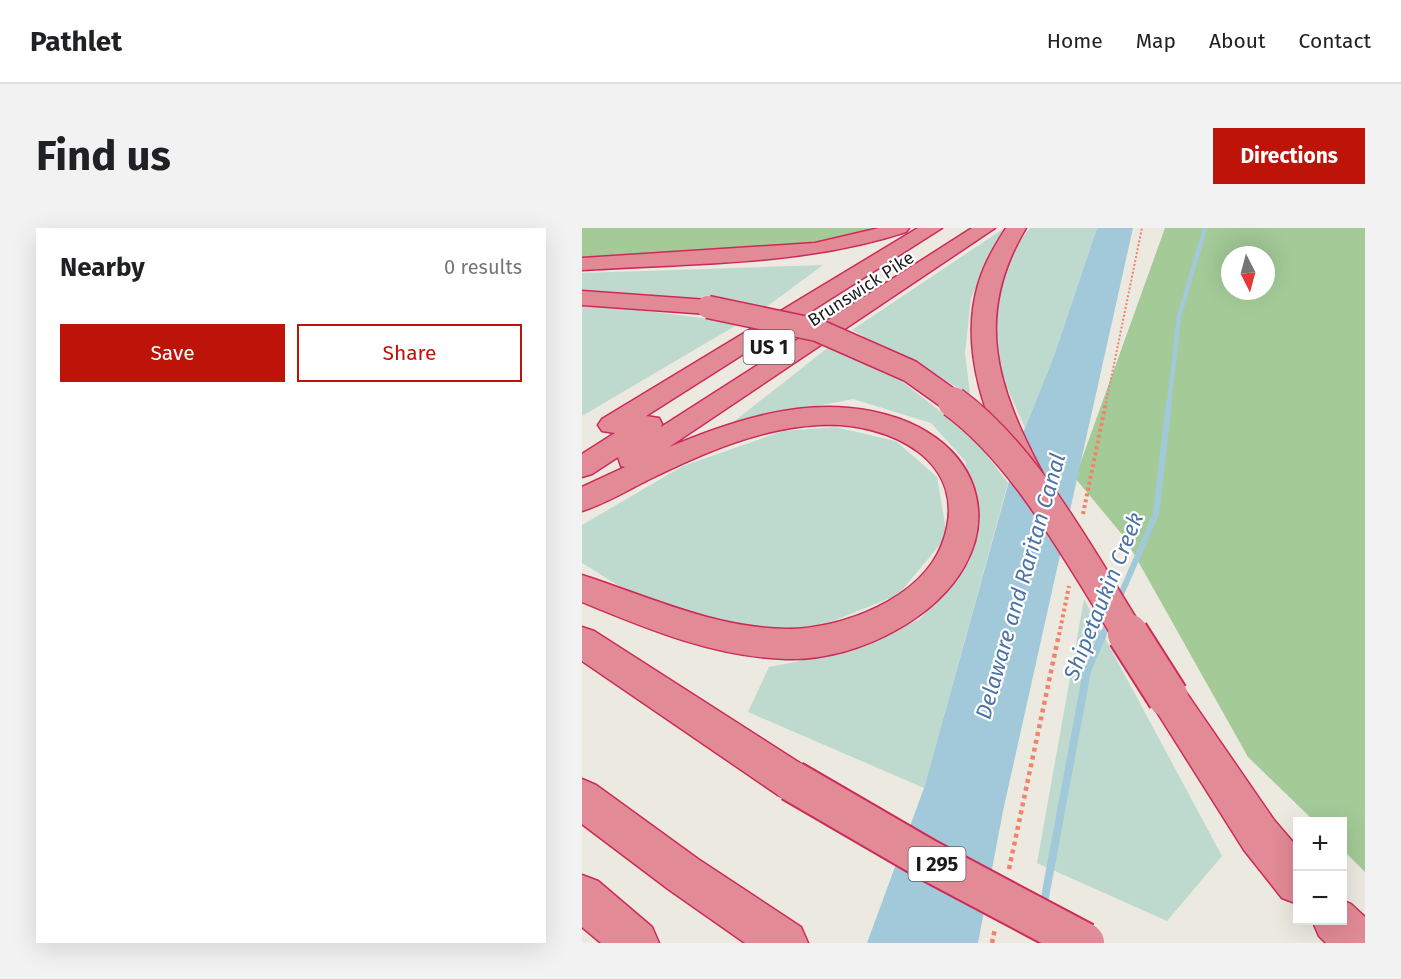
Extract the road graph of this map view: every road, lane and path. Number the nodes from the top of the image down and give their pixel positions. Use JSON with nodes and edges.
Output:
{"nodes":[{"id":1,"x":899,"y":228,"type":"edge"},
{"id":2,"x":932,"y":228,"type":"edge"},
{"id":3,"x":957,"y":228,"type":"edge"},
{"id":4,"x":985,"y":228,"type":"edge"},
{"id":5,"x":1016,"y":228,"type":"edge"},
{"id":6,"x":582,"y":264,"type":"edge"},
{"id":7,"x":582,"y":298,"type":"edge"},
{"id":8,"x":582,"y":444,"type":"edge"},
{"id":9,"x":582,"y":467,"type":"edge"},
{"id":10,"x":582,"y":491,"type":"edge"},
{"id":11,"x":1039,"y":492,"type":"junction"},
{"id":12,"x":582,"y":500,"type":"edge"},
{"id":13,"x":582,"y":588,"type":"edge"},
{"id":14,"x":582,"y":642,"type":"edge"},
{"id":15,"x":582,"y":799,"type":"edge"},
{"id":16,"x":1293,"y":876,"type":"edge"},
{"id":17,"x":582,"y":897,"type":"edge"},
{"id":18,"x":1339,"y":925,"type":"edge"},
{"id":19,"x":636,"y":943,"type":"edge"},
{"id":20,"x":785,"y":943,"type":"edge"},
{"id":21,"x":1084,"y":943,"type":"edge"},
{"id":22,"x":1358,"y":943,"type":"edge"}],
"edges":[{"from":1,"to":6,"type":"highway"},
{"from":2,"to":8,"type":"highway","name":"Brunswick Pike","number":"US 1"},
{"from":3,"to":9,"type":"highway","name":"Brunswick Pike","number":"US 1"},
{"from":4,"to":10,"type":"highway"},
{"from":5,"to":11,"type":"highway","bridge":true},
{"from":7,"to":11,"type":"highway","bridge":true},
{"from":11,"to":16,"type":"highway","bridge":true},
{"from":12,"to":13,"type":"highway"},
{"from":14,"to":21,"type":"highway","number":"I 295","bridge":true},
{"from":15,"to":20,"type":"highway"},
{"from":17,"to":19,"type":"highway"},
{"from":18,"to":22,"type":"highway"}]}
